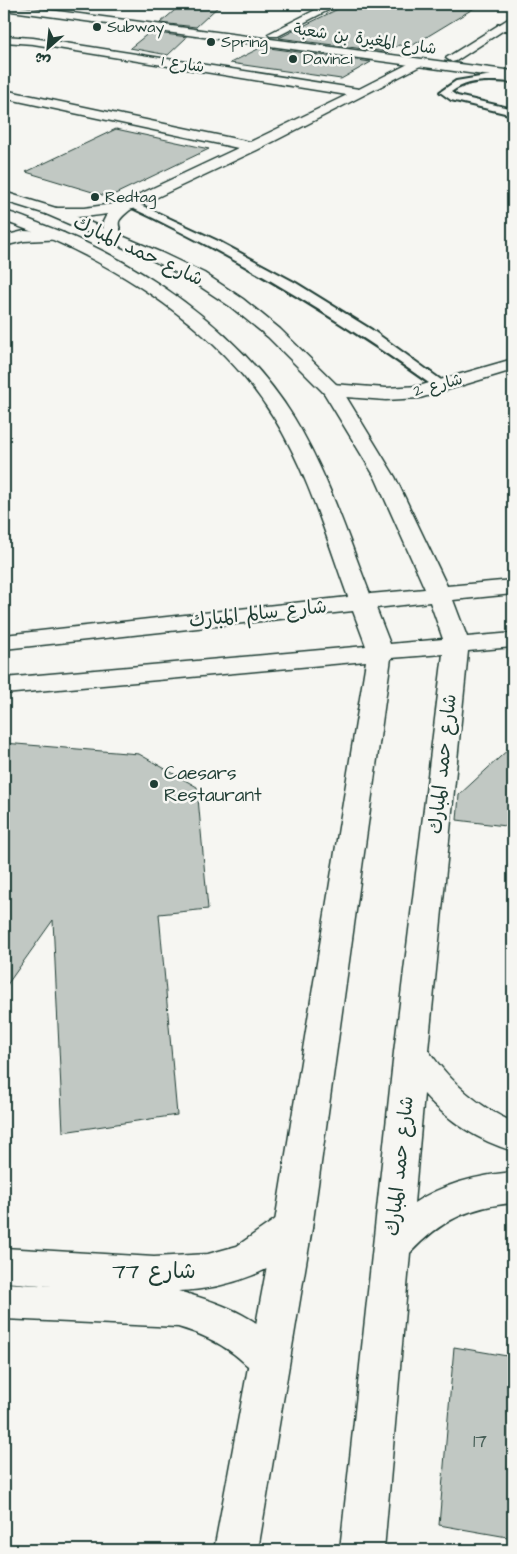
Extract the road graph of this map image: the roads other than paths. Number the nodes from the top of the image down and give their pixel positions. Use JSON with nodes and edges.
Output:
{"nodes":[{"id":1,"x":46,"y":4,"type":"edge"},
{"id":2,"x":335,"y":4,"type":"edge"},
{"id":3,"x":4,"y":7,"type":"edge"},
{"id":4,"x":513,"y":19,"type":"edge"},
{"id":5,"x":501,"y":27,"type":"junction"},
{"id":6,"x":513,"y":28,"type":"edge"},
{"id":7,"x":274,"y":34,"type":"junction"},
{"id":8,"x":4,"y":39,"type":"edge"},
{"id":9,"x":452,"y":58,"type":"junction"},
{"id":10,"x":420,"y":63,"type":"junction"},
{"id":11,"x":513,"y":66,"type":"edge"},
{"id":12,"x":513,"y":77,"type":"edge"},
{"id":13,"x":361,"y":93,"type":"junction"},
{"id":14,"x":4,"y":94,"type":"edge"},
{"id":15,"x":513,"y":112,"type":"edge"},
{"id":16,"x":252,"y":147,"type":"junction"},
{"id":17,"x":4,"y":196,"type":"edge"},
{"id":18,"x":129,"y":205,"type":"junction"},
{"id":19,"x":51,"y":211,"type":"junction"},
{"id":20,"x":4,"y":216,"type":"edge"},
{"id":21,"x":58,"y":236,"type":"junction"},
{"id":22,"x":115,"y":237,"type":"junction"},
{"id":23,"x":4,"y":241,"type":"edge"},
{"id":24,"x":513,"y":364,"type":"edge"},
{"id":25,"x":441,"y":385,"type":"junction"},
{"id":26,"x":332,"y":390,"type":"junction"},
{"id":27,"x":513,"y":587,"type":"edge"},
{"id":28,"x":438,"y":594,"type":"junction"},
{"id":29,"x":363,"y":603,"type":"junction"},
{"id":30,"x":62,"y":636,"type":"junction"},
{"id":31,"x":513,"y":640,"type":"edge"},
{"id":32,"x":4,"y":642,"type":"edge"},
{"id":33,"x":457,"y":643,"type":"junction"},
{"id":34,"x":380,"y":651,"type":"junction"},
{"id":35,"x":51,"y":681,"type":"junction"},
{"id":36,"x":4,"y":686,"type":"edge"},
{"id":37,"x":411,"y":1052,"type":"junction"},
{"id":38,"x":513,"y":1137,"type":"edge"},
{"id":39,"x":513,"y":1188,"type":"edge"},
{"id":40,"x":293,"y":1228,"type":"junction"},
{"id":41,"x":392,"y":1246,"type":"junction"},
{"id":42,"x":4,"y":1266,"type":"edge"},
{"id":43,"x":4,"y":1301,"type":"edge"},
{"id":44,"x":269,"y":1360,"type":"junction"},
{"id":45,"x":236,"y":1550,"type":"edge"},
{"id":46,"x":362,"y":1550,"type":"edge"}],
"edges":[{"from":1,"to":7,"type":"main road","name":"شارع المغيرة بن شعبة"},
{"from":2,"to":7,"type":"main road"},
{"from":3,"to":10,"type":"main road","name":"شارع المغيرة بن شعبة"},
{"from":4,"to":5,"type":"main road"},
{"from":5,"to":6,"type":"lane"},
{"from":5,"to":9,"type":"main road"},
{"from":7,"to":9,"type":"main road","name":"شارع المغيرة بن شعبة"},
{"from":8,"to":13,"type":"main road","name":"شارع 1"},
{"from":9,"to":11,"type":"main road","name":"شارع المغيرة بن شعبة"},
{"from":10,"to":12,"type":"main road","name":"شارع المغيرة بن شعبة"},
{"from":10,"to":13,"type":"main road"},
{"from":12,"to":15,"type":"lane"},
{"from":13,"to":16,"type":"main road"},
{"from":14,"to":16,"type":"main road"},
{"from":16,"to":18,"type":"main road"},
{"from":17,"to":19,"type":"main road","name":"شارع حمد المبارك"},
{"from":18,"to":19,"type":"main road"},
{"from":18,"to":22,"type":"main road"},
{"from":18,"to":25,"type":"lane"},
{"from":19,"to":22,"type":"main road","name":"شارع حمد المبارك"},
{"from":20,"to":21,"type":"main road","name":"شارع حمد المبارك"},
{"from":21,"to":23,"type":"main road"},
{"from":21,"to":29,"type":"main road","name":"شارع حمد المبارك"},
{"from":22,"to":26,"type":"main road","name":"شارع حمد المبارك"},
{"from":24,"to":25,"type":"main road","name":"شارع 2"},
{"from":25,"to":26,"type":"main road","name":"شارع 2"},
{"from":26,"to":28,"type":"main road","name":"شارع حمد المبارك"},
{"from":27,"to":28,"type":"main road","name":"شارع سالم المبارك"},
{"from":28,"to":29,"type":"main road","name":"شارع سالم المبارك"},
{"from":28,"to":33,"type":"main road","name":"شارع حمد المبارك"},
{"from":29,"to":30,"type":"main road","name":"شارع سالم المبارك"},
{"from":29,"to":34,"type":"main road","name":"شارع حمد المبارك"},
{"from":30,"to":32,"type":"main road","name":"شارع سالم المبارك"},
{"from":30,"to":35,"type":"main road"},
{"from":31,"to":33,"type":"main road"},
{"from":33,"to":34,"type":"main road"},
{"from":33,"to":37,"type":"main road","name":"شارع حمد المبارك"},
{"from":34,"to":35,"type":"main road"},
{"from":34,"to":40,"type":"main road","name":"شارع حمد المبارك"},
{"from":35,"to":36,"type":"main road"},
{"from":37,"to":38,"type":"main road"},
{"from":37,"to":41,"type":"main road","name":"شارع حمد المبارك"},
{"from":39,"to":41,"type":"main road"},
{"from":40,"to":42,"type":"main road","name":"شارع 77"},
{"from":40,"to":44,"type":"main road","name":"شارع حمد المبارك"},
{"from":41,"to":46,"type":"main road","name":"شارع حمد المبارك"},
{"from":43,"to":44,"type":"main road","name":"شارع 77"},
{"from":44,"to":45,"type":"main road","name":"شارع حمد المبارك"}]}
